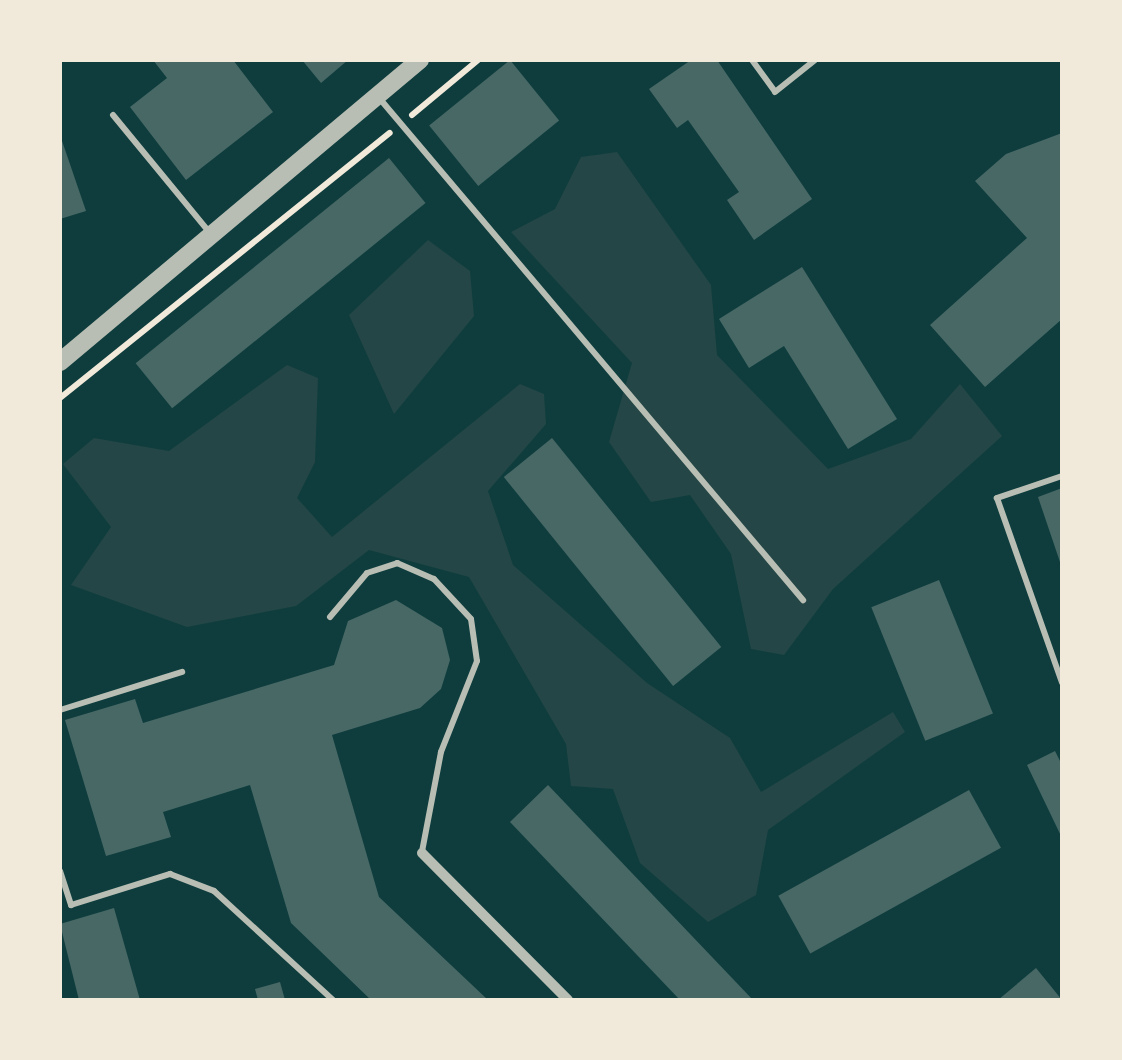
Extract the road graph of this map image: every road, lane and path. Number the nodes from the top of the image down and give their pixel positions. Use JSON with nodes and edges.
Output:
{"nodes":[{"id":1,"x":420,"y":60,"type":"edge"},
{"id":2,"x":478,"y":60,"type":"edge"},
{"id":3,"x":752,"y":60,"type":"edge"},
{"id":4,"x":814,"y":60,"type":"edge"},
{"id":5,"x":376,"y":94,"type":"junction"},
{"id":6,"x":113,"y":115,"type":"dead end"},
{"id":7,"x":402,"y":124,"type":"junction"},
{"id":8,"x":210,"y":233,"type":"junction"},
{"id":9,"x":60,"y":362,"type":"edge"},
{"id":10,"x":60,"y":398,"type":"edge"},
{"id":11,"x":1062,"y":476,"type":"edge"},
{"id":12,"x":803,"y":600,"type":"dead end"},
{"id":13,"x":330,"y":618,"type":"dead end"},
{"id":14,"x":182,"y":672,"type":"dead end"},
{"id":15,"x":1062,"y":683,"type":"edge"},
{"id":16,"x":60,"y":710,"type":"edge"},
{"id":17,"x":422,"y":853,"type":"joint"},
{"id":18,"x":60,"y":872,"type":"edge"},
{"id":19,"x":333,"y":1000,"type":"edge"},
{"id":20,"x":568,"y":1000,"type":"edge"}],
"edges":[{"from":1,"to":5,"type":"street"},
{"from":2,"to":7,"type":"path"},
{"from":3,"to":4,"type":"lane"},
{"from":5,"to":7,"type":"lane"},
{"from":5,"to":8,"type":"street"},
{"from":6,"to":8,"type":"lane"},
{"from":7,"to":10,"type":"path"},
{"from":7,"to":12,"type":"lane"},
{"from":8,"to":9,"type":"street"},
{"from":11,"to":15,"type":"lane"},
{"from":13,"to":17,"type":"lane"},
{"from":14,"to":16,"type":"lane"},
{"from":17,"to":20,"type":"street"},
{"from":18,"to":19,"type":"lane"}]}
